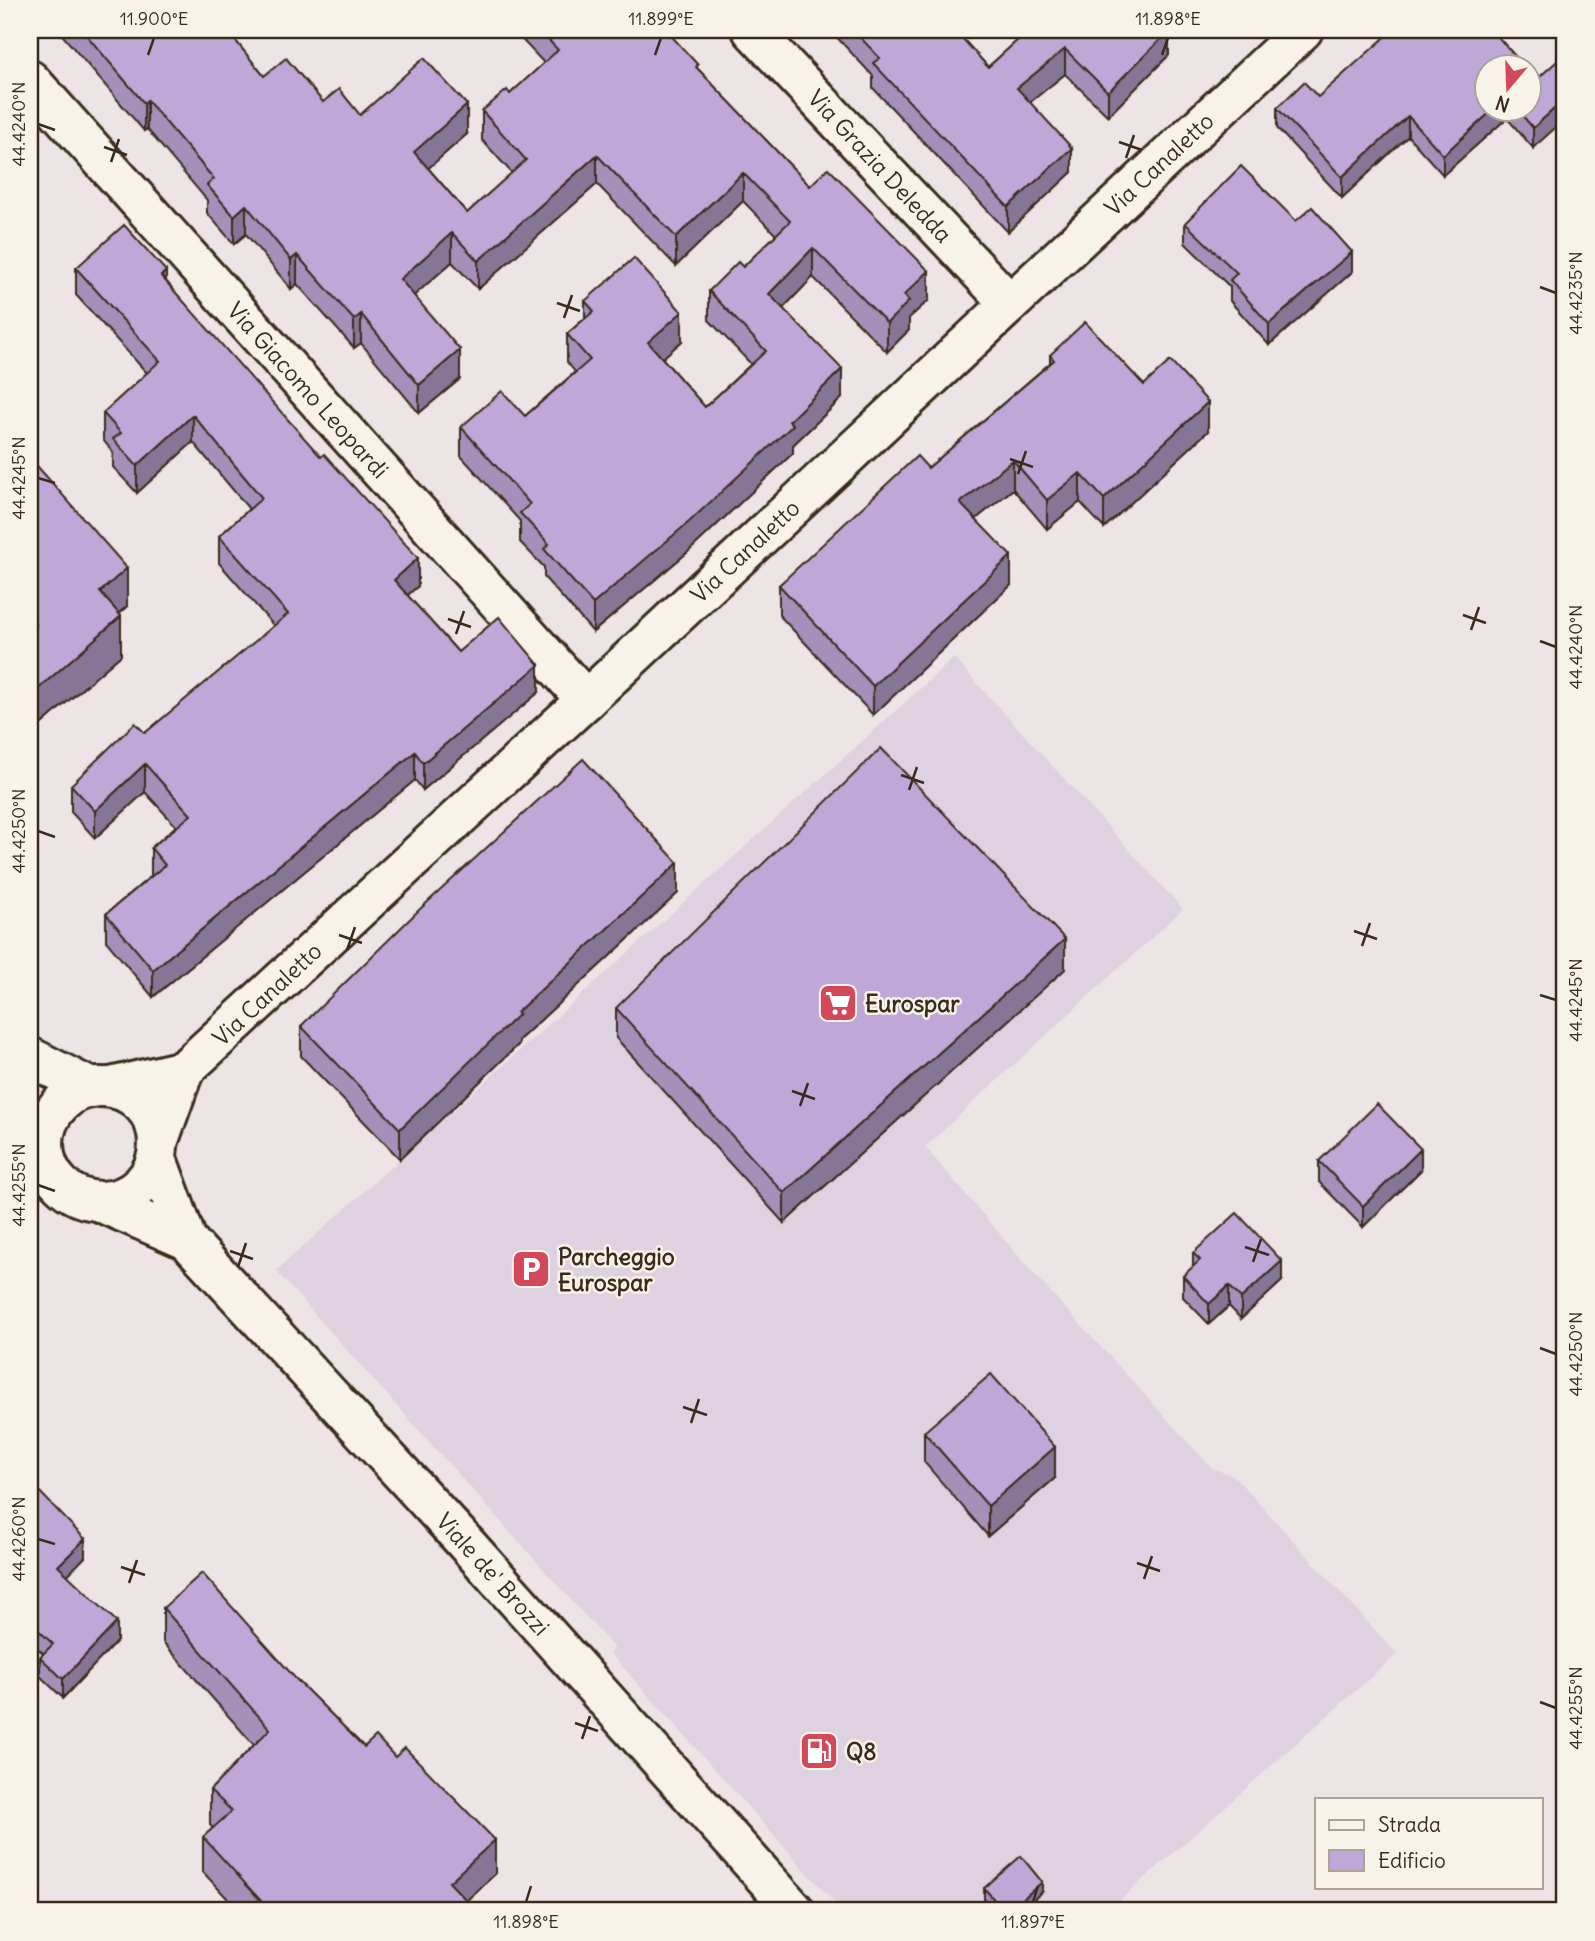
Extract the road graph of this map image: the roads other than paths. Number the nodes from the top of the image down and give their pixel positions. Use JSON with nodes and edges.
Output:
{"nodes":[{"id":1,"x":752,"y":30,"type":"edge"},
{"id":2,"x":1303,"y":30,"type":"edge"},
{"id":3,"x":30,"y":80,"type":"edge"},
{"id":4,"x":1009,"y":303,"type":"junction"},
{"id":5,"x":586,"y":700,"type":"junction"},
{"id":6,"x":30,"y":1057,"type":"edge"},
{"id":7,"x":184,"y":1070,"type":"junction"},
{"id":8,"x":101,"y":1088,"type":"junction"},
{"id":9,"x":30,"y":1098,"type":"edge"},
{"id":10,"x":44,"y":1140,"type":"junction"},
{"id":11,"x":158,"y":1150,"type":"junction"},
{"id":12,"x":100,"y":1202,"type":"junction"},
{"id":13,"x":187,"y":1240,"type":"junction"},
{"id":14,"x":795,"y":1911,"type":"edge"}],
"edges":[{"from":1,"to":4,"type":"street","name":"Via Grazia Deledda"},
{"from":2,"to":4,"type":"street","name":"Via Canaletto"},
{"from":3,"to":5,"type":"street","name":"Via Giacomo Leopardi"},
{"from":4,"to":5,"type":"street","name":"Via Canaletto"},
{"from":5,"to":7,"type":"street","name":"Via Canaletto"},
{"from":6,"to":8,"type":"street","name":"Viale de' Brozzi"},
{"from":7,"to":8,"type":"street","name":"Via Canaletto"},
{"from":7,"to":11,"type":"street","name":"Via Canaletto"},
{"from":8,"to":10,"type":"street"},
{"from":8,"to":11,"type":"street","name":"Viale de' Brozzi"},
{"from":9,"to":10,"type":"street","name":"Viale de' Brozzi"},
{"from":10,"to":12,"type":"street","name":"Viale de' Brozzi"},
{"from":11,"to":12,"type":"street"},
{"from":11,"to":13,"type":"street","name":"Viale de' Brozzi"},
{"from":12,"to":13,"type":"street","name":"Viale de' Brozzi"},
{"from":13,"to":14,"type":"street","name":"Viale de' Brozzi"}]}
